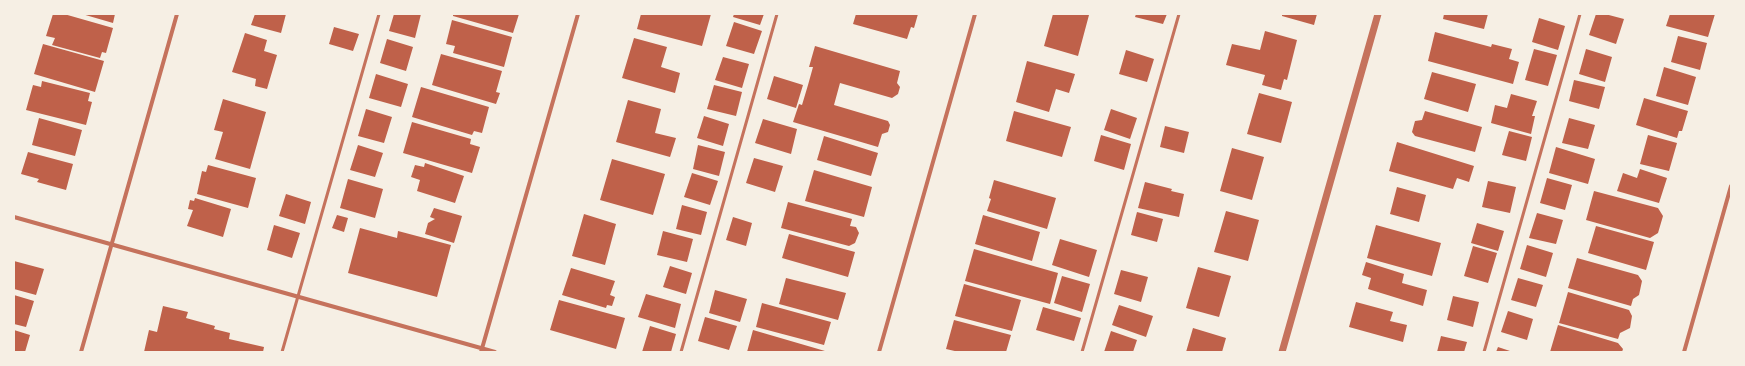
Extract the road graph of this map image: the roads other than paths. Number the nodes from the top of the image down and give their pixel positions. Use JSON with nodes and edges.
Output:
{"nodes":[{"id":1,"x":177,"y":14,"type":"edge"},
{"id":2,"x":379,"y":14,"type":"edge"},
{"id":3,"x":578,"y":14,"type":"edge"},
{"id":4,"x":777,"y":14,"type":"edge"},
{"id":5,"x":975,"y":14,"type":"edge"},
{"id":6,"x":1179,"y":14,"type":"edge"},
{"id":7,"x":1378,"y":14,"type":"edge"},
{"id":8,"x":1580,"y":14,"type":"edge"},
{"id":9,"x":1731,"y":186,"type":"edge"},
{"id":10,"x":14,"y":217,"type":"edge"},
{"id":11,"x":112,"y":244,"type":"junction"},
{"id":12,"x":298,"y":297,"type":"junction"},
{"id":13,"x":482,"y":350,"type":"edge"},
{"id":14,"x":81,"y":352,"type":"edge"},
{"id":15,"x":282,"y":352,"type":"edge"},
{"id":16,"x":495,"y":352,"type":"edge"},
{"id":17,"x":681,"y":352,"type":"edge"},
{"id":18,"x":879,"y":352,"type":"edge"},
{"id":19,"x":1082,"y":352,"type":"edge"},
{"id":20,"x":1282,"y":352,"type":"edge"},
{"id":21,"x":1484,"y":352,"type":"edge"},
{"id":22,"x":1684,"y":352,"type":"edge"}],
"edges":[{"from":1,"to":11,"type":"street"},
{"from":2,"to":12,"type":"lane"},
{"from":3,"to":13,"type":"street"},
{"from":4,"to":17,"type":"lane"},
{"from":5,"to":18,"type":"street"},
{"from":6,"to":19,"type":"lane"},
{"from":7,"to":20,"type":"street"},
{"from":8,"to":21,"type":"lane"},
{"from":9,"to":22,"type":"street"},
{"from":10,"to":11,"type":"street"},
{"from":11,"to":12,"type":"street"},
{"from":11,"to":14,"type":"street"},
{"from":12,"to":13,"type":"street"},
{"from":12,"to":15,"type":"lane"},
{"from":13,"to":16,"type":"street"}]}
